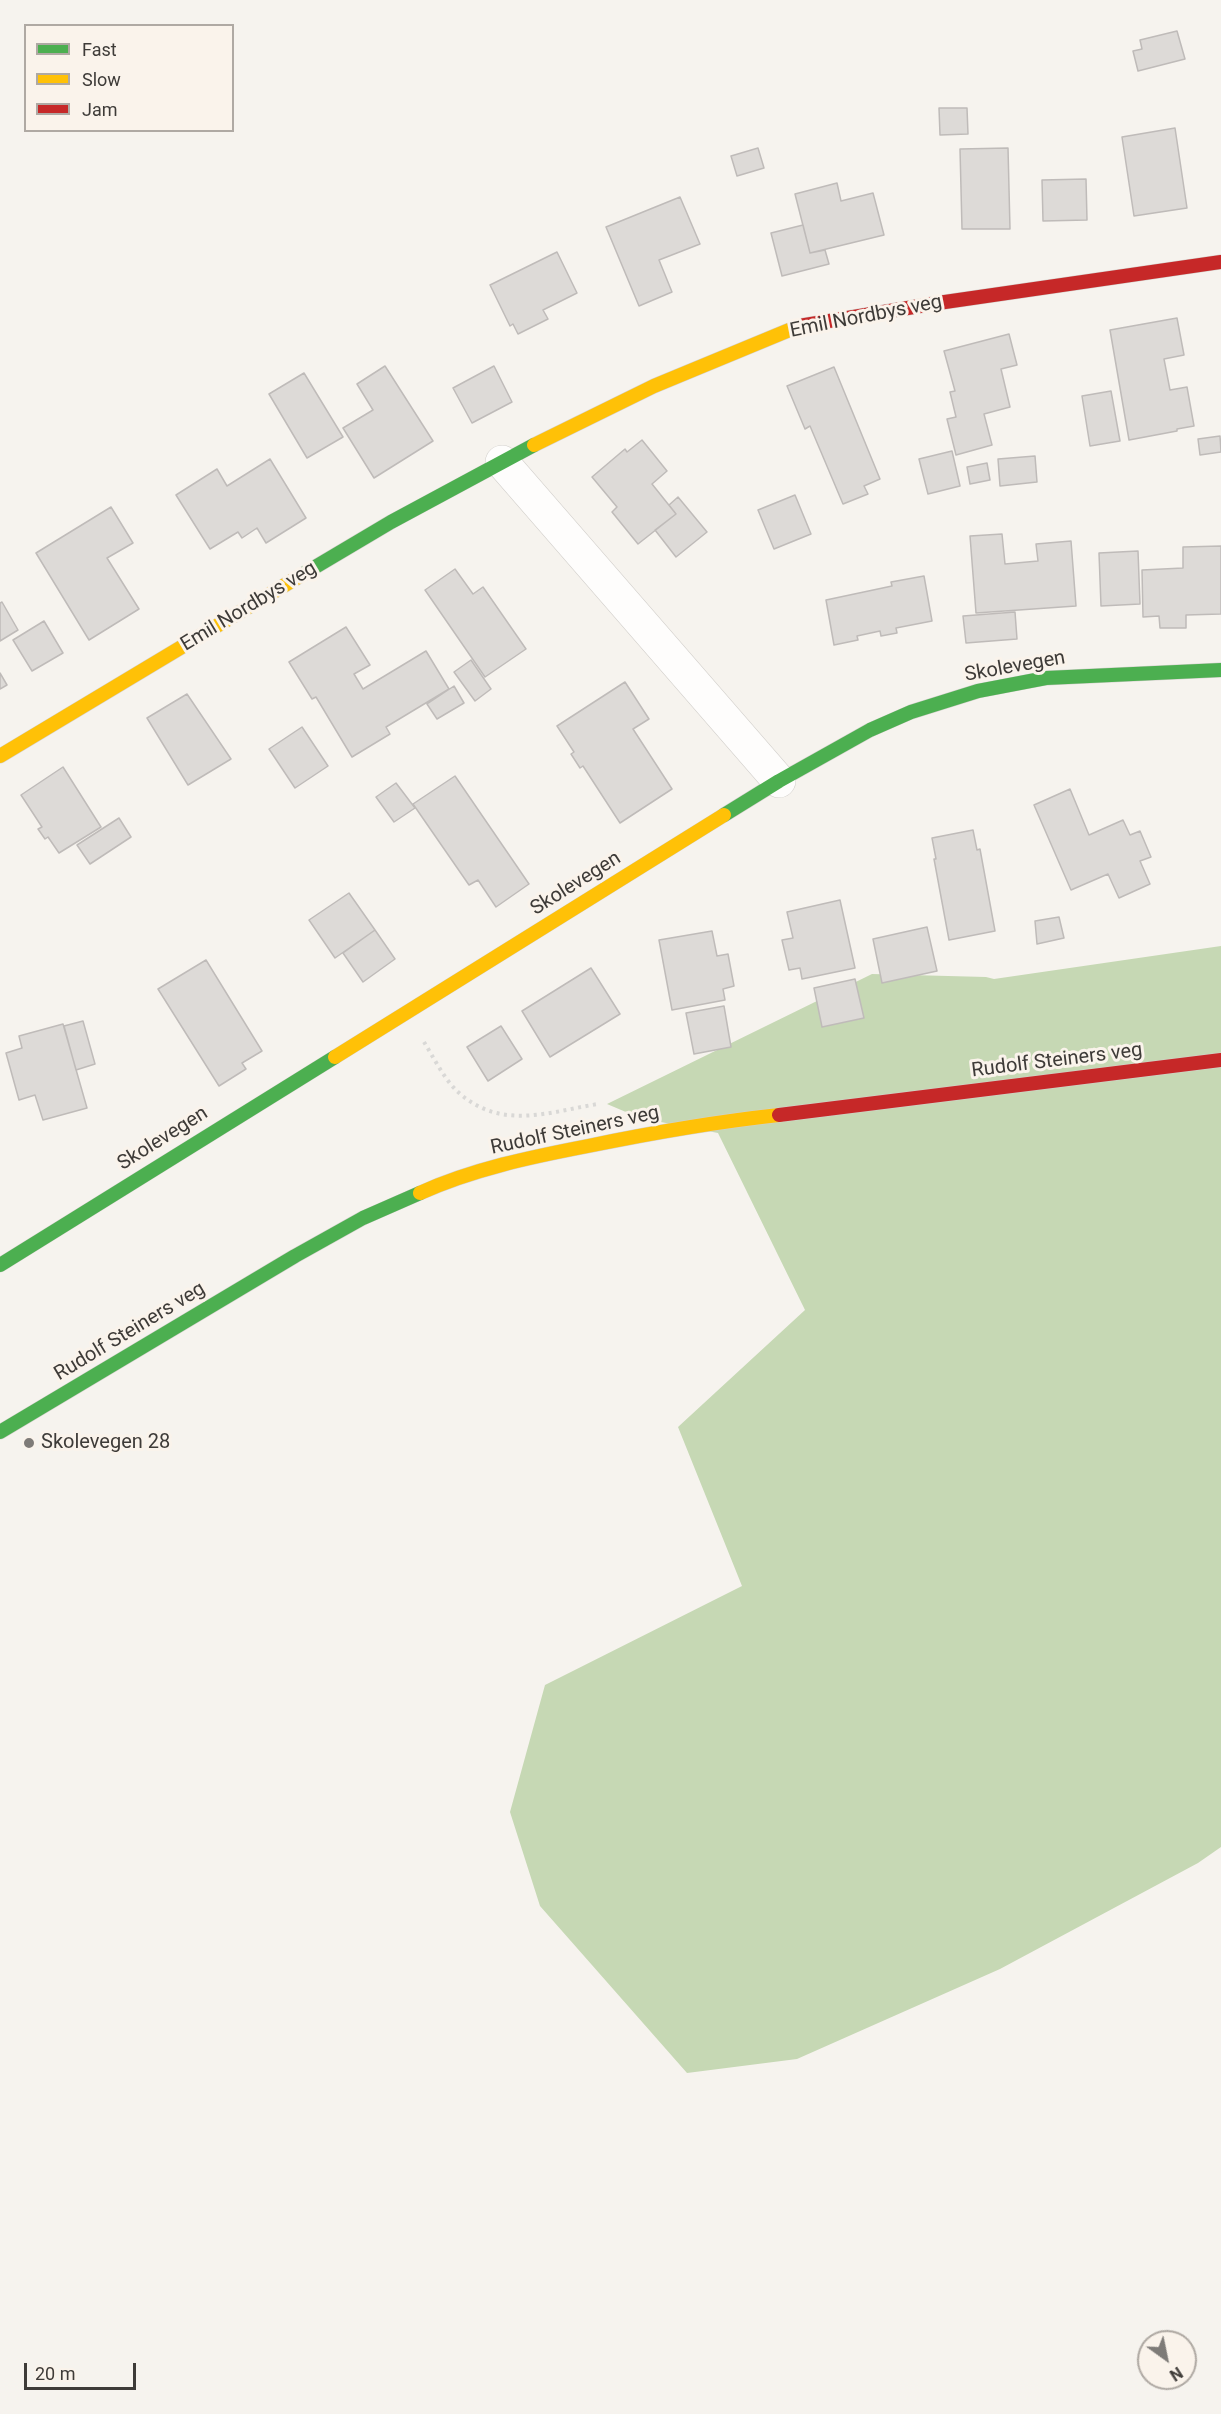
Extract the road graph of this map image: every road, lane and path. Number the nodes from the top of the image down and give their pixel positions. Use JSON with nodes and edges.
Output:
{"nodes":[{"id":1,"x":1221,"y":262,"type":"edge"},
{"id":2,"x":502,"y":462,"type":"junction"},
{"id":3,"x":1221,"y":670,"type":"edge"},
{"id":4,"x":0,"y":756,"type":"edge"},
{"id":5,"x":779,"y":781,"type":"junction"},
{"id":6,"x":406,"y":1012,"type":"junction"},
{"id":7,"x":1221,"y":1060,"type":"edge"},
{"id":8,"x":600,"y":1104,"type":"dead end"},
{"id":9,"x":0,"y":1265,"type":"edge"},
{"id":10,"x":0,"y":1432,"type":"edge"}],
"edges":[{"from":1,"to":2,"type":"street","name":"Emil Nordbys veg"},
{"from":2,"to":4,"type":"street","name":"Emil Nordbys veg"},
{"from":2,"to":5,"type":"street"},
{"from":3,"to":5,"type":"street","name":"Skolevegen"},
{"from":5,"to":6,"type":"street","name":"Skolevegen"},
{"from":6,"to":8,"type":"path"},
{"from":6,"to":9,"type":"street","name":"Skolevegen"},
{"from":7,"to":10,"type":"street","name":"Rudolf Steiners veg"}]}
